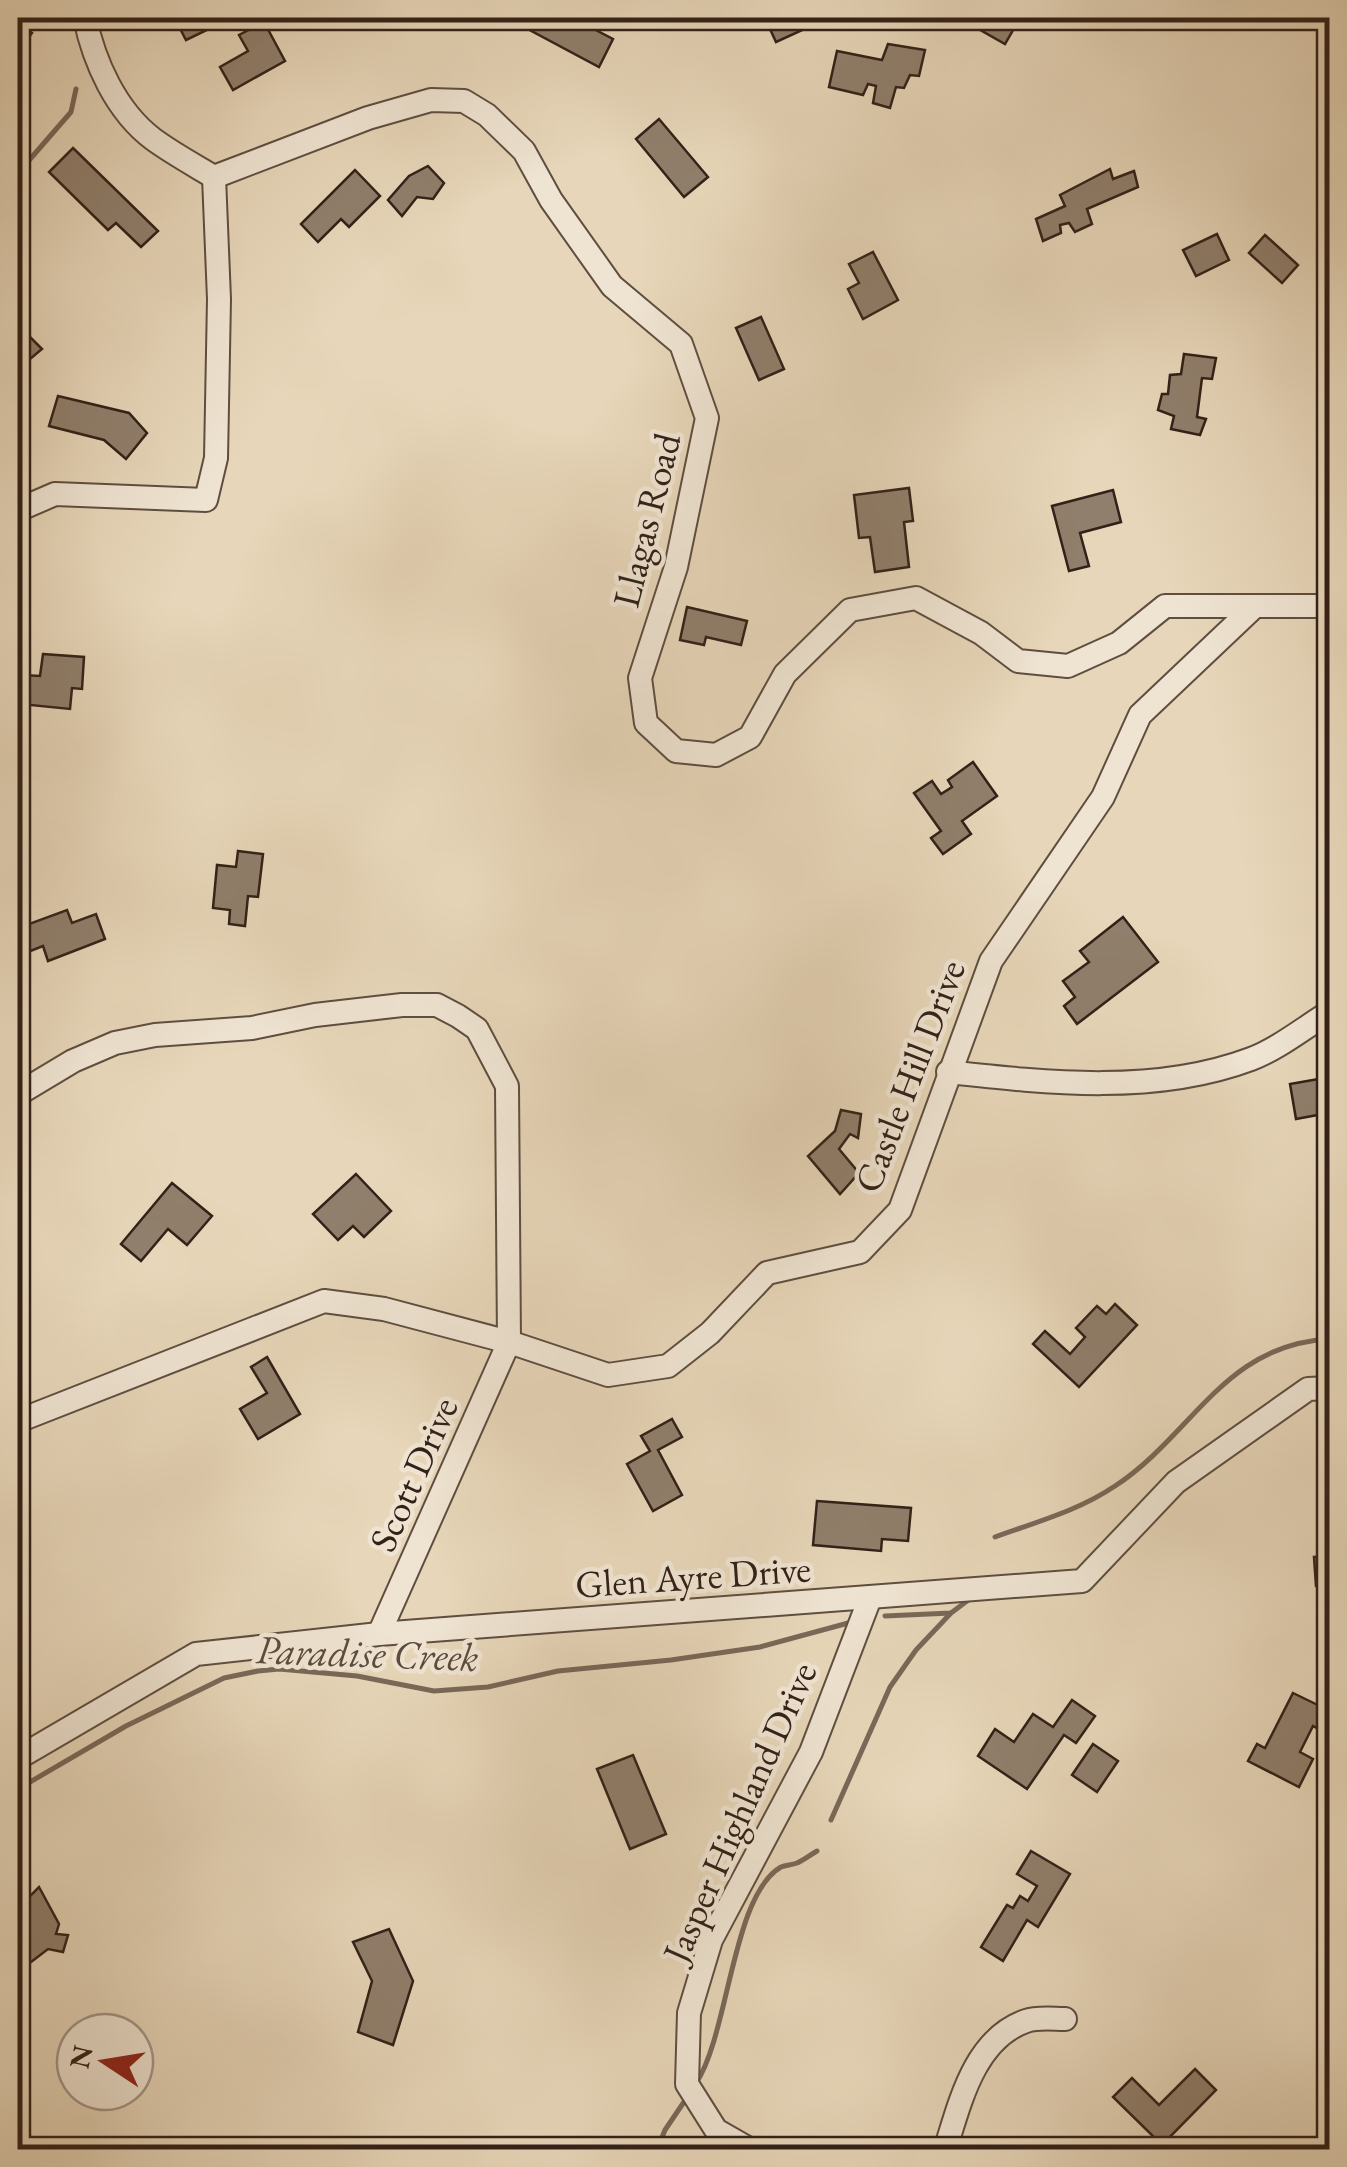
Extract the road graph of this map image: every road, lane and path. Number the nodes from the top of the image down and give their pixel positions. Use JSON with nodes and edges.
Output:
{"nodes":[{"id":1,"x":85,"y":18,"type":"edge"},
{"id":2,"x":214,"y":177,"type":"junction"},
{"id":3,"x":18,"y":510,"type":"edge"},
{"id":4,"x":1330,"y":606,"type":"edge"},
{"id":5,"x":1254,"y":607,"type":"junction"},
{"id":6,"x":1330,"y":1012,"type":"edge"},
{"id":7,"x":948,"y":1072,"type":"junction"},
{"id":8,"x":18,"y":1094,"type":"edge"},
{"id":9,"x":509,"y":1342,"type":"junction"},
{"id":10,"x":1330,"y":1388,"type":"edge"},
{"id":11,"x":18,"y":1421,"type":"edge"},
{"id":12,"x":870,"y":1598,"type":"junction"},
{"id":13,"x":379,"y":1634,"type":"junction"},
{"id":14,"x":18,"y":1758,"type":"edge"},
{"id":15,"x":1065,"y":2019,"type":"dead end"},
{"id":16,"x":751,"y":2150,"type":"edge"},
{"id":17,"x":945,"y":2150,"type":"edge"}],
"edges":[{"from":1,"to":2,"type":"street"},
{"from":2,"to":3,"type":"street"},
{"from":2,"to":5,"type":"street","name":"Llagas Road"},
{"from":4,"to":5,"type":"street","name":"Llagas Road"},
{"from":5,"to":7,"type":"street","name":"Castle Hill Drive"},
{"from":6,"to":7,"type":"street"},
{"from":7,"to":9,"type":"street","name":"Castle Hill Drive"},
{"from":8,"to":9,"type":"street"},
{"from":9,"to":11,"type":"street","name":"Castle Hill Drive"},
{"from":9,"to":13,"type":"street","name":"Scott Drive"},
{"from":10,"to":12,"type":"street","name":"Glen Ayre Drive"},
{"from":12,"to":13,"type":"street","name":"Glen Ayre Drive"},
{"from":12,"to":16,"type":"street","name":"Jasper Highland Drive"},
{"from":13,"to":14,"type":"street","name":"Glen Ayre Drive"},
{"from":15,"to":17,"type":"street"}]}
